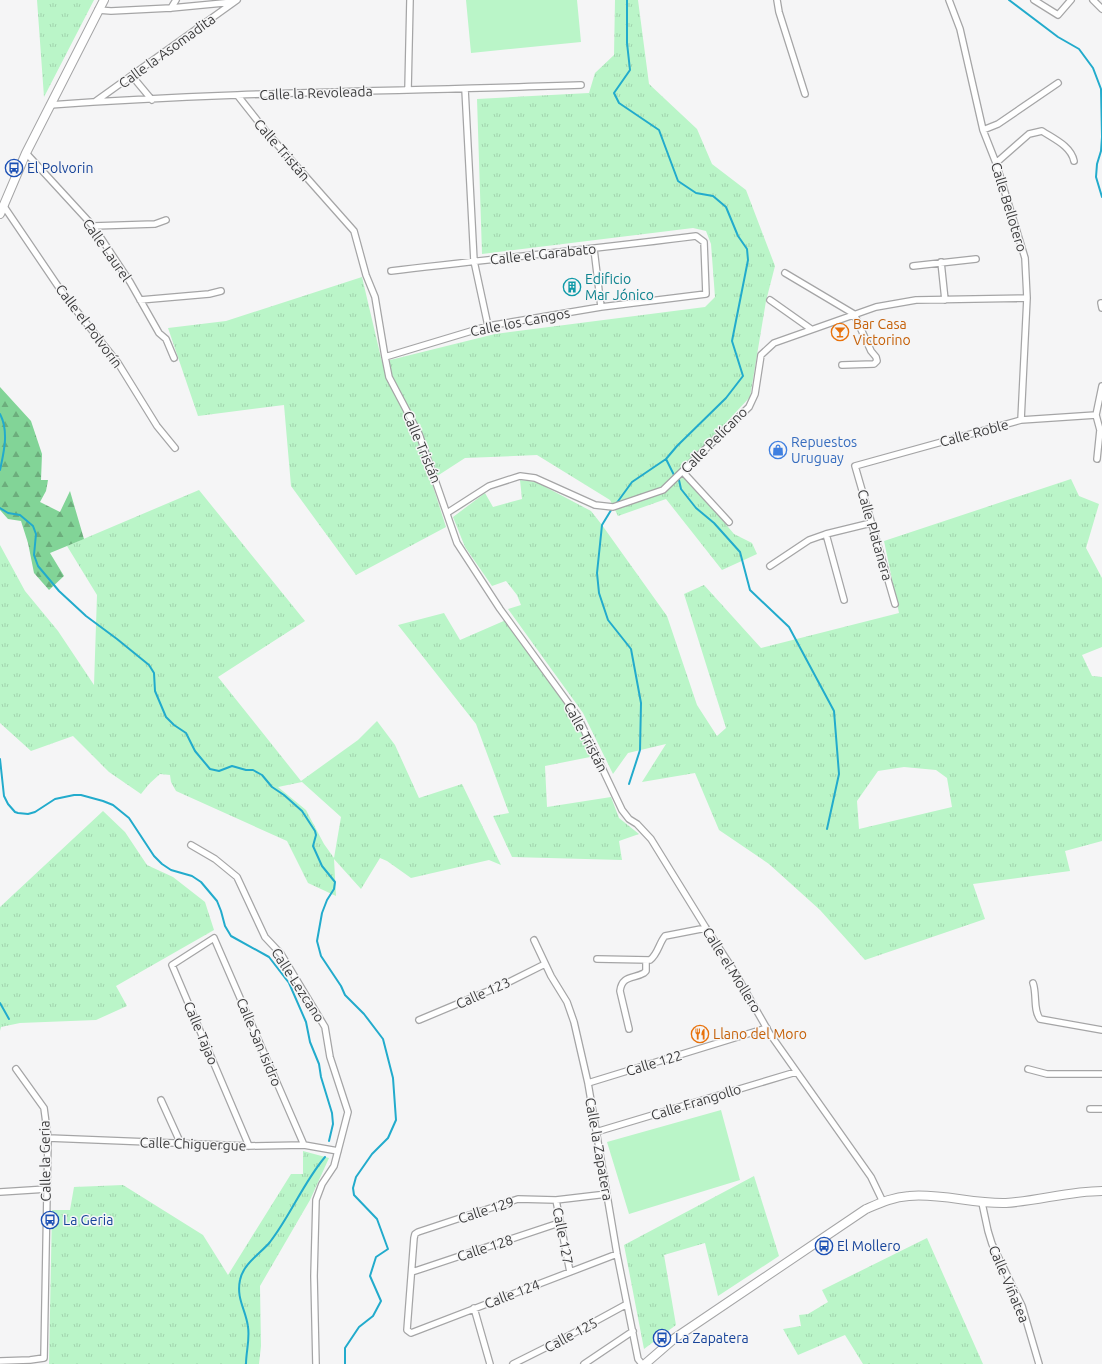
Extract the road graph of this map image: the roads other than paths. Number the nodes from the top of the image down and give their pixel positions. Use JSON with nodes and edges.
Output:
{"nodes":[{"id":1,"x":104,"y":0,"type":"edge"},
{"id":2,"x":176,"y":0,"type":"edge"},
{"id":3,"x":410,"y":0,"type":"edge"},
{"id":4,"x":777,"y":0,"type":"edge"},
{"id":5,"x":949,"y":0,"type":"edge"},
{"id":6,"x":1034,"y":0,"type":"edge"},
{"id":7,"x":1070,"y":0,"type":"edge"},
{"id":8,"x":1093,"y":0,"type":"edge"},
{"id":9,"x":236,"y":1,"type":"edge"},
{"id":10,"x":172,"y":8,"type":"junction"},
{"id":11,"x":1102,"y":9,"type":"edge"},
{"id":12,"x":98,"y":10,"type":"junction"},
{"id":13,"x":132,"y":76,"type":"junction"},
{"id":14,"x":1058,"y":83,"type":"dead end"},
{"id":15,"x":581,"y":85,"type":"dead end"},
{"id":16,"x":465,"y":89,"type":"junction"},
{"id":17,"x":408,"y":90,"type":"junction"},
{"id":18,"x":805,"y":94,"type":"dead end"},
{"id":19,"x":238,"y":96,"type":"junction"},
{"id":20,"x":152,"y":100,"type":"junction"},
{"id":21,"x":96,"y":102,"type":"junction"},
{"id":22,"x":50,"y":105,"type":"junction"},
{"id":23,"x":983,"y":130,"type":"junction"},
{"id":24,"x":26,"y":153,"type":"junction"},
{"id":25,"x":1074,"y":162,"type":"dead end"},
{"id":26,"x":996,"y":163,"type":"junction"},
{"id":27,"x":3,"y":205,"type":"junction"},
{"id":28,"x":0,"y":214,"type":"edge"},
{"id":29,"x":166,"y":220,"type":"dead end"},
{"id":30,"x":93,"y":226,"type":"junction"},
{"id":31,"x":594,"y":249,"type":"junction"},
{"id":32,"x":976,"y":259,"type":"dead end"},
{"id":33,"x":474,"y":261,"type":"junction"},
{"id":34,"x":941,"y":262,"type":"junction"},
{"id":35,"x":913,"y":266,"type":"dead end"},
{"id":36,"x":391,"y":271,"type":"dead end"},
{"id":37,"x":785,"y":273,"type":"dead end"},
{"id":38,"x":221,"y":291,"type":"dead end"},
{"id":39,"x":706,"y":294,"type":"joint"},
{"id":40,"x":1026,"y":298,"type":"junction"},
{"id":41,"x":140,"y":300,"type":"junction"},
{"id":42,"x":770,"y":300,"type":"dead end"},
{"id":43,"x":945,"y":300,"type":"junction"},
{"id":44,"x":601,"y":307,"type":"junction"},
{"id":45,"x":854,"y":314,"type":"junction"},
{"id":46,"x":488,"y":326,"type":"junction"},
{"id":47,"x":811,"y":329,"type":"junction"},
{"id":48,"x":385,"y":357,"type":"junction"},
{"id":49,"x":174,"y":358,"type":"dead end"},
{"id":50,"x":842,"y":365,"type":"dead end"},
{"id":51,"x":1102,"y":386,"type":"edge"},
{"id":52,"x":1096,"y":415,"type":"junction"},
{"id":53,"x":1021,"y":420,"type":"junction"},
{"id":54,"x":175,"y":448,"type":"dead end"},
{"id":55,"x":1097,"y":459,"type":"dead end"},
{"id":56,"x":855,"y":466,"type":"joint"},
{"id":57,"x":683,"y":472,"type":"junction"},
{"id":58,"x":447,"y":513,"type":"junction"},
{"id":59,"x":729,"y":522,"type":"dead end"},
{"id":60,"x":872,"y":523,"type":"junction"},
{"id":61,"x":826,"y":534,"type":"junction"},
{"id":62,"x":770,"y":566,"type":"dead end"},
{"id":63,"x":844,"y":600,"type":"dead end"},
{"id":64,"x":895,"y":604,"type":"dead end"},
{"id":65,"x":617,"y":800,"type":"joint"},
{"id":66,"x":191,"y":845,"type":"dead end"},
{"id":67,"x":706,"y":928,"type":"junction"},
{"id":68,"x":214,"y":938,"type":"joint"},
{"id":69,"x":534,"y":940,"type":"dead end"},
{"id":70,"x":597,"y":959,"type":"dead end"},
{"id":71,"x":646,"y":960,"type":"junction"},
{"id":72,"x":545,"y":964,"type":"junction"},
{"id":73,"x":1033,"y":983,"type":"dead end"},
{"id":74,"x":419,"y":1020,"type":"dead end"},
{"id":75,"x":629,"y":1028,"type":"dead end"},
{"id":76,"x":767,"y":1028,"type":"junction"},
{"id":77,"x":1102,"y":1030,"type":"edge"},
{"id":78,"x":16,"y":1069,"type":"dead end"},
{"id":79,"x":1028,"y":1069,"type":"dead end"},
{"id":80,"x":796,"y":1072,"type":"junction"},
{"id":81,"x":1102,"y":1074,"type":"edge"},
{"id":82,"x":588,"y":1083,"type":"junction"},
{"id":83,"x":161,"y":1100,"type":"dead end"},
{"id":84,"x":1090,"y":1109,"type":"dead end"},
{"id":85,"x":1102,"y":1109,"type":"edge"},
{"id":86,"x":596,"y":1132,"type":"junction"},
{"id":87,"x":48,"y":1138,"type":"junction"},
{"id":88,"x":181,"y":1144,"type":"junction"},
{"id":89,"x":249,"y":1146,"type":"junction"},
{"id":90,"x":304,"y":1146,"type":"junction"},
{"id":91,"x":338,"y":1151,"type":"junction"},
{"id":92,"x":47,"y":1189,"type":"junction"},
{"id":93,"x":1102,"y":1191,"type":"edge"},
{"id":94,"x":0,"y":1192,"type":"edge"},
{"id":95,"x":607,"y":1194,"type":"junction"},
{"id":96,"x":556,"y":1200,"type":"junction"},
{"id":97,"x":883,"y":1202,"type":"junction"},
{"id":98,"x":982,"y":1202,"type":"junction"},
{"id":99,"x":559,"y":1223,"type":"junction"},
{"id":100,"x":617,"y":1254,"type":"junction"},
{"id":101,"x":412,"y":1272,"type":"junction"},
{"id":102,"x":570,"y":1272,"type":"junction"},
{"id":103,"x":627,"y":1304,"type":"junction"},
{"id":104,"x":474,"y":1308,"type":"junction"},
{"id":105,"x":633,"y":1331,"type":"junction"},
{"id":106,"x":0,"y":1361,"type":"edge"},
{"id":107,"x":316,"y":1364,"type":"edge"},
{"id":108,"x":490,"y":1364,"type":"edge"},
{"id":109,"x":513,"y":1364,"type":"edge"},
{"id":110,"x":584,"y":1364,"type":"edge"},
{"id":111,"x":642,"y":1364,"type":"edge"},
{"id":112,"x":645,"y":1364,"type":"edge"},
{"id":113,"x":1039,"y":1364,"type":"edge"}],
"edges":[{"from":1,"to":12,"type":"main road"},
{"from":2,"to":10,"type":"street"},
{"from":3,"to":17,"type":"street"},
{"from":4,"to":18,"type":"street"},
{"from":5,"to":23,"type":"street","name":"Calle Bellotero"},
{"from":6,"to":7,"type":"street"},
{"from":8,"to":11,"type":"street"},
{"from":9,"to":10,"type":"street"},
{"from":9,"to":13,"type":"street","name":"Calle la Asomadita"},
{"from":10,"to":12,"type":"street"},
{"from":12,"to":22,"type":"main road"},
{"from":13,"to":20,"type":"street"},
{"from":13,"to":21,"type":"street","name":"Calle la Asomadita"},
{"from":14,"to":23,"type":"street"},
{"from":15,"to":16,"type":"street","name":"Calle la Revoleada"},
{"from":16,"to":17,"type":"street","name":"Calle la Revoleada"},
{"from":16,"to":33,"type":"street"},
{"from":17,"to":19,"type":"street","name":"Calle la Revoleada"},
{"from":19,"to":20,"type":"street","name":"Calle la Revoleada"},
{"from":19,"to":48,"type":"street","name":"Calle Tristán"},
{"from":20,"to":21,"type":"street","name":"Calle la Revoleada"},
{"from":21,"to":22,"type":"street","name":"Calle la Revoleada"},
{"from":22,"to":24,"type":"main road"},
{"from":23,"to":26,"type":"street","name":"Calle Bellotero"},
{"from":24,"to":27,"type":"main road"},
{"from":24,"to":30,"type":"street","name":"Calle Laurel"},
{"from":25,"to":26,"type":"street"},
{"from":26,"to":40,"type":"street","name":"Calle Bellotero"},
{"from":27,"to":28,"type":"main road"},
{"from":27,"to":54,"type":"street","name":"Calle el Polvorín"},
{"from":29,"to":30,"type":"street"},
{"from":30,"to":41,"type":"street","name":"Calle Laurel"},
{"from":31,"to":33,"type":"street","name":"Calle el Garabato"},
{"from":31,"to":39,"type":"street","name":"Calle el Garabato"},
{"from":31,"to":44,"type":"street"},
{"from":32,"to":34,"type":"street"},
{"from":33,"to":36,"type":"street","name":"Calle el Garabato"},
{"from":33,"to":46,"type":"street"},
{"from":34,"to":35,"type":"street"},
{"from":34,"to":43,"type":"street"},
{"from":37,"to":45,"type":"street"},
{"from":38,"to":41,"type":"street"},
{"from":39,"to":44,"type":"street","name":"Calle los Cangos"},
{"from":40,"to":43,"type":"street","name":"Calle Pelícano"},
{"from":40,"to":53,"type":"street","name":"Calle Bellotero"},
{"from":41,"to":49,"type":"street","name":"Calle Laurel"},
{"from":42,"to":47,"type":"street"},
{"from":43,"to":45,"type":"street","name":"Calle Pelícano"},
{"from":44,"to":46,"type":"street","name":"Calle los Cangos"},
{"from":45,"to":47,"type":"street","name":"Calle Pelícano"},
{"from":45,"to":50,"type":"street"},
{"from":46,"to":48,"type":"street","name":"Calle los Cangos"},
{"from":47,"to":57,"type":"street","name":"Calle Pelícano"},
{"from":48,"to":58,"type":"street","name":"Calle Tristán"},
{"from":51,"to":52,"type":"street"},
{"from":52,"to":53,"type":"street","name":"Calle Roble"},
{"from":52,"to":55,"type":"street"},
{"from":53,"to":56,"type":"street","name":"Calle Roble"},
{"from":56,"to":60,"type":"street","name":"Calle Platanera"},
{"from":57,"to":58,"type":"street","name":"Calle Pelícano"},
{"from":57,"to":59,"type":"street"},
{"from":58,"to":65,"type":"street","name":"Calle Tristán"},
{"from":60,"to":61,"type":"street"},
{"from":60,"to":64,"type":"street","name":"Calle Platanera"},
{"from":61,"to":62,"type":"street"},
{"from":61,"to":63,"type":"street"},
{"from":65,"to":67,"type":"street","name":"Calle el Mollero"},
{"from":66,"to":91,"type":"street","name":"Calle Lezcano"},
{"from":67,"to":71,"type":"street"},
{"from":67,"to":76,"type":"street","name":"Calle el Mollero"},
{"from":68,"to":89,"type":"street","name":"Calle Tajao"},
{"from":68,"to":90,"type":"street","name":"Calle San Isidro"},
{"from":69,"to":72,"type":"street","name":"Calle la Zapatera"},
{"from":70,"to":71,"type":"street"},
{"from":71,"to":75,"type":"street"},
{"from":72,"to":74,"type":"street","name":"Calle 123"},
{"from":72,"to":82,"type":"street","name":"Calle la Zapatera"},
{"from":73,"to":77,"type":"street"},
{"from":76,"to":80,"type":"street","name":"Calle el Mollero"},
{"from":76,"to":82,"type":"street","name":"Calle 122"},
{"from":78,"to":87,"type":"street","name":"Calle la Geria"},
{"from":79,"to":81,"type":"street"},
{"from":80,"to":86,"type":"street","name":"Calle Frangollo"},
{"from":80,"to":97,"type":"street","name":"Calle el Mollero"},
{"from":82,"to":86,"type":"street","name":"Calle la Zapatera"},
{"from":83,"to":88,"type":"street"},
{"from":84,"to":85,"type":"street"},
{"from":86,"to":95,"type":"street","name":"Calle la Zapatera"},
{"from":87,"to":88,"type":"street","name":"Calle Chiguergue"},
{"from":87,"to":92,"type":"street","name":"Calle la Geria"},
{"from":88,"to":89,"type":"street","name":"Calle Chiguergue"},
{"from":89,"to":90,"type":"street","name":"Calle Chiguergue"},
{"from":90,"to":91,"type":"street","name":"Calle Chiguergue"},
{"from":91,"to":107,"type":"street","name":"Calle Lezcano"},
{"from":92,"to":94,"type":"street"},
{"from":92,"to":106,"type":"street","name":"Calle la Geria"},
{"from":93,"to":98,"type":"main road"},
{"from":95,"to":96,"type":"street","name":"Calle 129"},
{"from":95,"to":100,"type":"street","name":"Calle la Zapatera"},
{"from":96,"to":99,"type":"street","name":"Calle 127"},
{"from":96,"to":101,"type":"street","name":"Calle 129"},
{"from":97,"to":98,"type":"main road"},
{"from":97,"to":112,"type":"main road"},
{"from":98,"to":113,"type":"street","name":"Calle Viñatea"},
{"from":99,"to":101,"type":"street","name":"Calle 128"},
{"from":99,"to":102,"type":"street","name":"Calle 127"},
{"from":100,"to":102,"type":"street","name":"Calle 124"},
{"from":100,"to":103,"type":"street","name":"Calle la Zapatera"},
{"from":101,"to":104,"type":"street","name":"Calle 124"},
{"from":102,"to":104,"type":"street","name":"Calle 124"},
{"from":103,"to":105,"type":"street","name":"Calle la Zapatera"},
{"from":103,"to":109,"type":"street","name":"Calle 125"},
{"from":104,"to":108,"type":"street"},
{"from":105,"to":110,"type":"street"},
{"from":105,"to":111,"type":"street","name":"Calle la Zapatera"}]}
